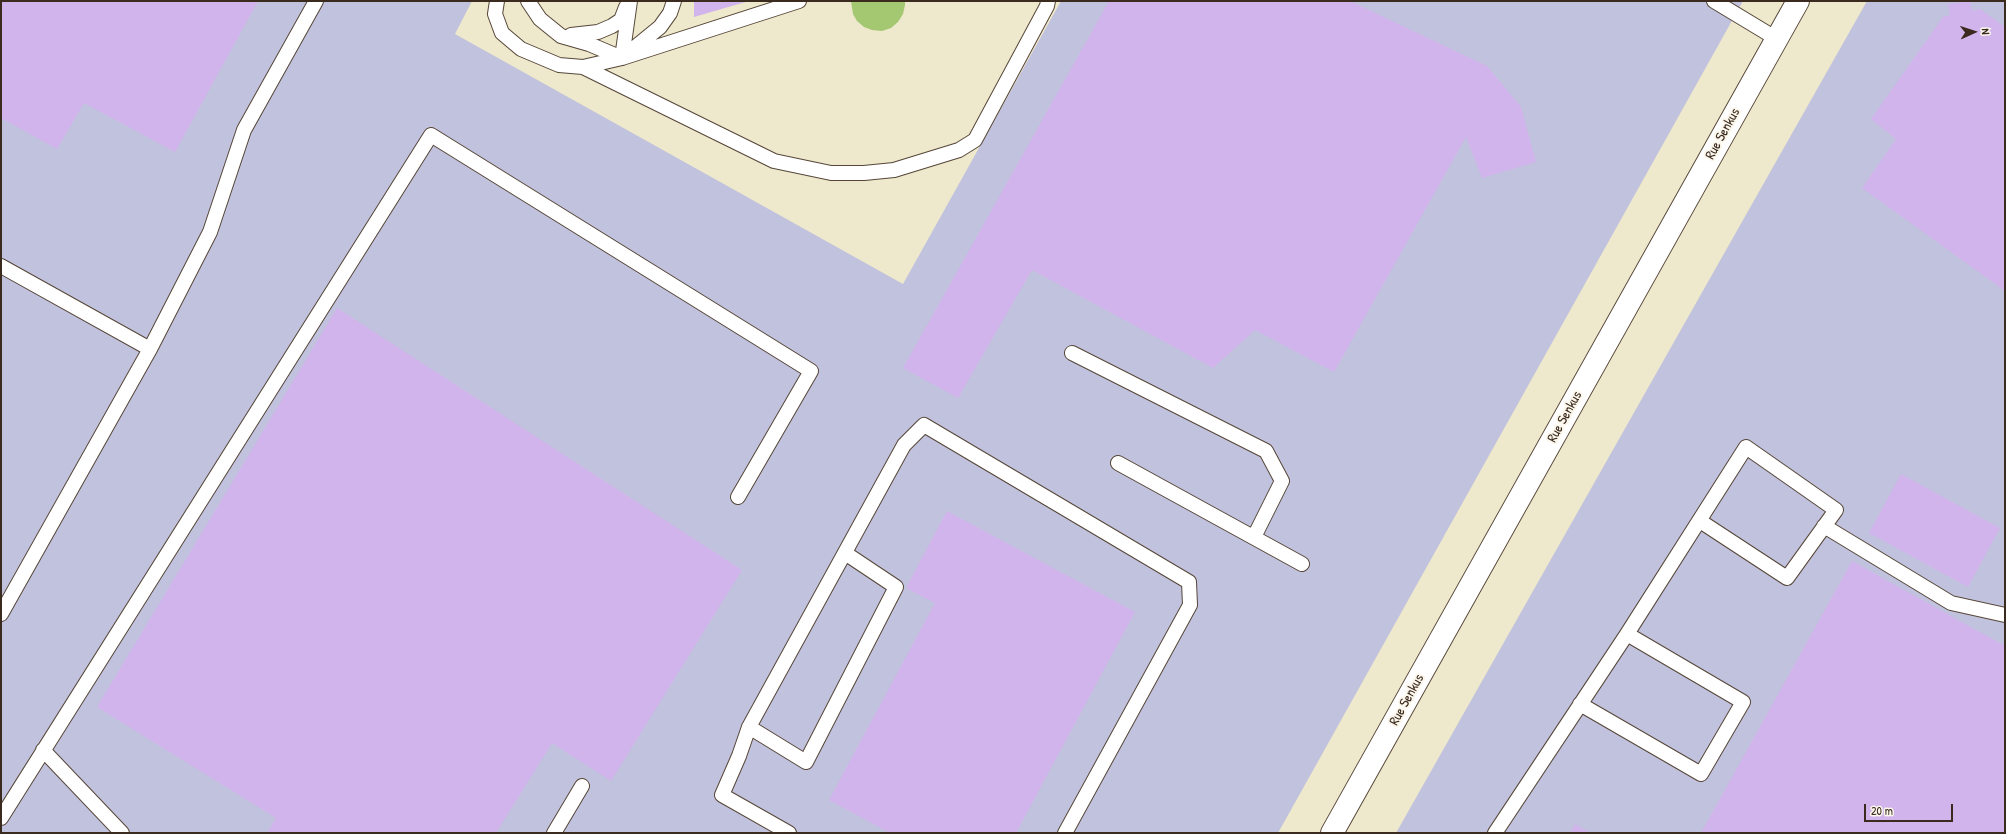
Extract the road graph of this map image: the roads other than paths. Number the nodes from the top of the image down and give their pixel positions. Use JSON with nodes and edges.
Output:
{"nodes":[{"id":1,"x":316,"y":1,"type":"edge"},
{"id":2,"x":496,"y":1,"type":"edge"},
{"id":3,"x":528,"y":1,"type":"edge"},
{"id":4,"x":629,"y":1,"type":"edge"},
{"id":5,"x":674,"y":1,"type":"edge"},
{"id":6,"x":799,"y":1,"type":"edge"},
{"id":7,"x":1048,"y":1,"type":"edge"},
{"id":8,"x":1714,"y":1,"type":"edge"},
{"id":9,"x":1798,"y":1,"type":"edge"},
{"id":10,"x":561,"y":36,"type":"junction"},
{"id":11,"x":1777,"y":39,"type":"junction"},
{"id":12,"x":622,"y":58,"type":"junction"},
{"id":13,"x":583,"y":67,"type":"junction"},
{"id":14,"x":1,"y":266,"type":"edge"},
{"id":15,"x":150,"y":349,"type":"junction"},
{"id":16,"x":1072,"y":353,"type":"dead end"},
{"id":17,"x":1118,"y":463,"type":"dead end"},
{"id":18,"x":738,"y":497,"type":"dead end"},
{"id":19,"x":1700,"y":521,"type":"junction"},
{"id":20,"x":1824,"y":526,"type":"junction"},
{"id":21,"x":1254,"y":536,"type":"junction"},
{"id":22,"x":845,"y":553,"type":"junction"},
{"id":23,"x":1302,"y":564,"type":"dead end"},
{"id":24,"x":1,"y":614,"type":"edge"},
{"id":25,"x":2005,"y":615,"type":"edge"},
{"id":26,"x":1627,"y":634,"type":"junction"},
{"id":27,"x":1580,"y":704,"type":"junction"},
{"id":28,"x":749,"y":727,"type":"junction"},
{"id":29,"x":43,"y":750,"type":"junction"},
{"id":30,"x":582,"y":786,"type":"dead end"},
{"id":31,"x":1,"y":818,"type":"edge"},
{"id":32,"x":122,"y":833,"type":"edge"},
{"id":33,"x":554,"y":833,"type":"edge"},
{"id":34,"x":789,"y":833,"type":"edge"},
{"id":35,"x":1066,"y":833,"type":"edge"},
{"id":36,"x":1332,"y":833,"type":"edge"},
{"id":37,"x":1495,"y":833,"type":"edge"}],
"edges":[{"from":1,"to":15,"type":"lane"},
{"from":2,"to":13,"type":"lane"},
{"from":3,"to":10,"type":"lane"},
{"from":4,"to":10,"type":"lane"},
{"from":4,"to":12,"type":"lane"},
{"from":5,"to":12,"type":"lane"},
{"from":6,"to":12,"type":"lane"},
{"from":7,"to":13,"type":"lane"},
{"from":8,"to":11,"type":"lane"},
{"from":9,"to":11,"type":"street","name":"Rue Senkus"},
{"from":10,"to":12,"type":"lane"},
{"from":11,"to":36,"type":"street","name":"Rue Senkus"},
{"from":12,"to":13,"type":"lane"},
{"from":14,"to":15,"type":"lane"},
{"from":15,"to":24,"type":"lane"},
{"from":16,"to":21,"type":"lane"},
{"from":17,"to":21,"type":"lane"},
{"from":18,"to":29,"type":"lane"},
{"from":19,"to":20,"type":"lane"},
{"from":19,"to":20,"type":"lane"},
{"from":19,"to":26,"type":"lane"},
{"from":20,"to":25,"type":"lane"},
{"from":21,"to":23,"type":"lane"},
{"from":22,"to":28,"type":"lane"},
{"from":22,"to":28,"type":"lane"},
{"from":22,"to":35,"type":"lane"},
{"from":26,"to":27,"type":"lane"},
{"from":26,"to":27,"type":"lane"},
{"from":27,"to":37,"type":"lane"},
{"from":28,"to":34,"type":"lane"},
{"from":29,"to":31,"type":"lane"},
{"from":29,"to":32,"type":"lane"},
{"from":30,"to":33,"type":"lane"}]}
